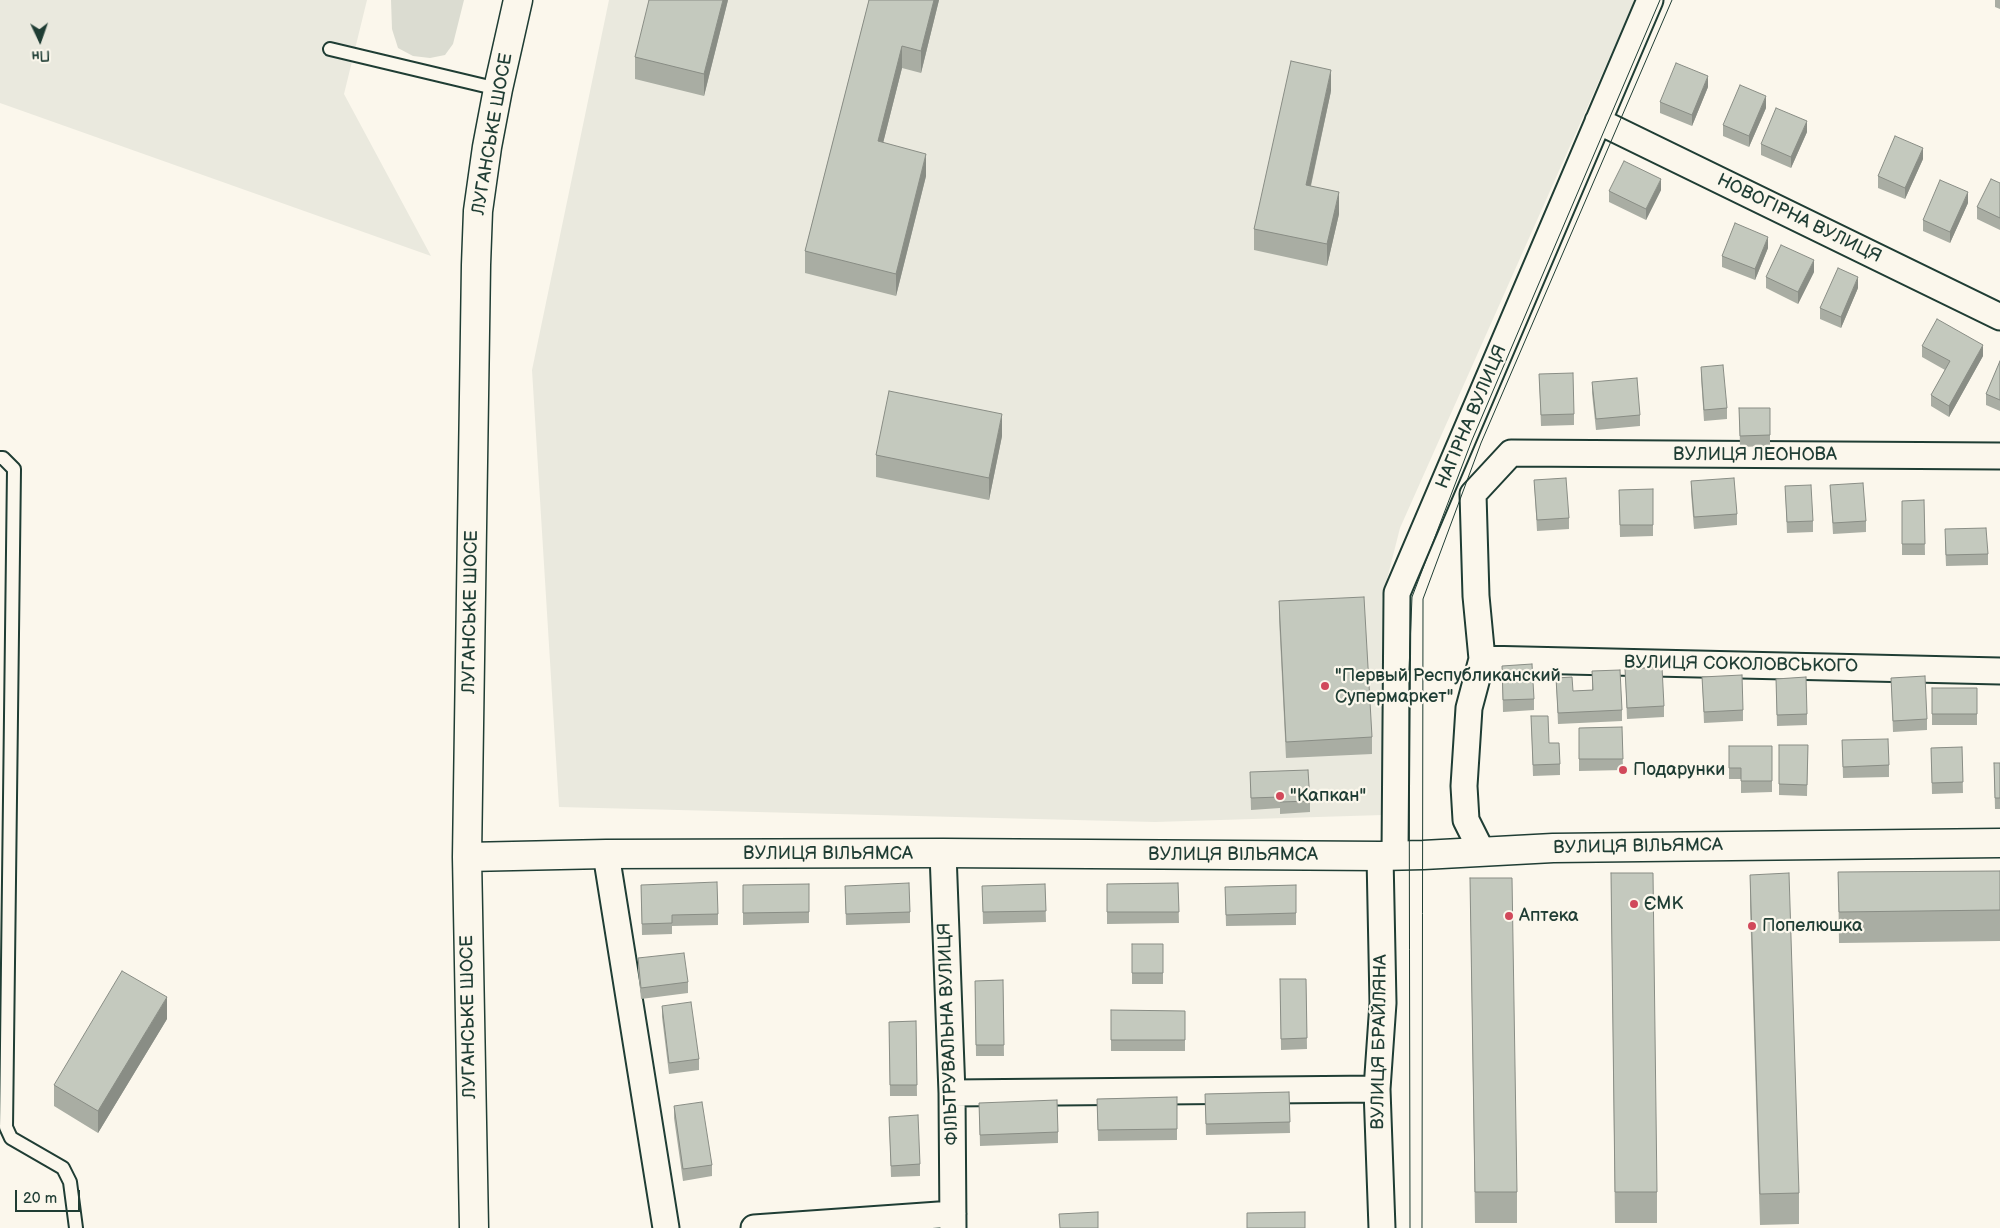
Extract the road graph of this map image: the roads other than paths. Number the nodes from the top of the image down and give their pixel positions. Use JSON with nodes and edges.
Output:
{"nodes":[{"id":1,"x":518,"y":0,"type":"edge"},
{"id":2,"x":1650,"y":0,"type":"edge"},
{"id":3,"x":330,"y":49,"type":"dead end"},
{"id":4,"x":498,"y":89,"type":"junction"},
{"id":5,"x":1598,"y":122,"type":"junction"},
{"id":6,"x":2000,"y":317,"type":"edge"},
{"id":7,"x":2000,"y":456,"type":"edge"},
{"id":8,"x":0,"y":458,"type":"edge"},
{"id":9,"x":1482,"y":659,"type":"junction"},
{"id":10,"x":2000,"y":672,"type":"edge"},
{"id":11,"x":2000,"y":843,"type":"edge"},
{"id":12,"x":1482,"y":852,"type":"junction"},
{"id":13,"x":943,"y":853,"type":"junction"},
{"id":14,"x":606,"y":854,"type":"junction"},
{"id":15,"x":1388,"y":855,"type":"junction"},
{"id":16,"x":466,"y":857,"type":"junction"},
{"id":17,"x":1378,"y":1089,"type":"junction"},
{"id":18,"x":952,"y":1093,"type":"junction"},
{"id":19,"x":953,"y":1221,"type":"edge"},
{"id":20,"x":76,"y":1228,"type":"edge"},
{"id":21,"x":474,"y":1228,"type":"edge"},
{"id":22,"x":666,"y":1228,"type":"edge"},
{"id":23,"x":754,"y":1228,"type":"edge"},
{"id":24,"x":1382,"y":1228,"type":"edge"}],
"edges":[{"from":1,"to":4,"type":"street","name":"ЛУГАНСЬКЕ ШОСЕ"},
{"from":2,"to":5,"type":"street","name":"НАГІРНА ВУЛИЦЯ"},
{"from":3,"to":4,"type":"lane"},
{"from":4,"to":16,"type":"street","name":"ЛУГАНСЬКЕ ШОСЕ"},
{"from":5,"to":6,"type":"street","name":"НОВОГІРНА ВУЛИЦЯ"},
{"from":5,"to":15,"type":"street","name":"НАГІРНА ВУЛИЦЯ"},
{"from":7,"to":9,"type":"street","name":"ВУЛИЦЯ ЛЕОНОВА"},
{"from":8,"to":20,"type":"lane"},
{"from":9,"to":10,"type":"street","name":"ВУЛИЦЯ СОКОЛОВСЬКОГО"},
{"from":9,"to":12,"type":"street"},
{"from":11,"to":12,"type":"street","name":"ВУЛИЦЯ ВІЛЬЯМСА"},
{"from":12,"to":15,"type":"street","name":"ВУЛИЦЯ ВІЛЬЯМСА"},
{"from":13,"to":14,"type":"street","name":"ВУЛИЦЯ ВІЛЬЯМСА"},
{"from":13,"to":15,"type":"street","name":"ВУЛИЦЯ ВІЛЬЯМСА"},
{"from":13,"to":18,"type":"street","name":"ФІЛЬТРУВАЛЬНА ВУЛИЦЯ"},
{"from":14,"to":16,"type":"street","name":"ВУЛИЦЯ ВІЛЬЯМСА"},
{"from":14,"to":22,"type":"street"},
{"from":15,"to":17,"type":"street","name":"ВУЛИЦЯ БРАЙЛЯНА"},
{"from":16,"to":21,"type":"street","name":"ЛУГАНСЬКЕ ШОСЕ"},
{"from":17,"to":18,"type":"street"},
{"from":17,"to":24,"type":"street","name":"ВУЛИЦЯ БРАЙЛЯНА"},
{"from":18,"to":19,"type":"street","name":"ФІЛЬТРУВАЛЬНА ВУЛИЦЯ"},
{"from":19,"to":23,"type":"street","name":"ФІЛЬТРУВАЛЬНА ВУЛИЦЯ"}]}
